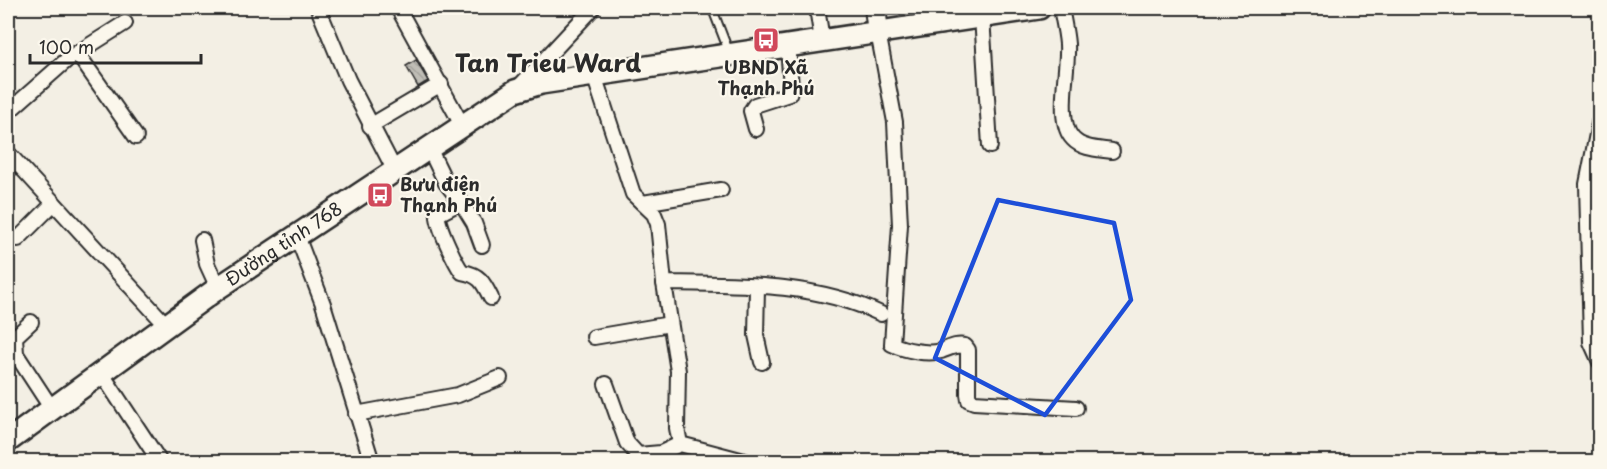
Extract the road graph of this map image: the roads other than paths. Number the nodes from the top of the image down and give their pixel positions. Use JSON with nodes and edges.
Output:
{"nodes":[{"id":1,"x":318,"y":8,"type":"edge"},
{"id":2,"x":398,"y":8,"type":"edge"},
{"id":3,"x":593,"y":8,"type":"edge"},
{"id":4,"x":712,"y":8,"type":"edge"},
{"id":5,"x":817,"y":8,"type":"edge"},
{"id":6,"x":876,"y":8,"type":"edge"},
{"id":7,"x":1039,"y":8,"type":"edge"},
{"id":8,"x":1061,"y":8,"type":"edge"},
{"id":9,"x":982,"y":16,"type":"junction"},
{"id":10,"x":125,"y":23,"type":"dead end"},
{"id":11,"x":878,"y":32,"type":"junction"},
{"id":12,"x":822,"y":40,"type":"junction"},
{"id":13,"x":788,"y":45,"type":"junction"},
{"id":14,"x":77,"y":53,"type":"junction"},
{"id":15,"x":730,"y":54,"type":"junction"},
{"id":16,"x":594,"y":75,"type":"junction"},
{"id":17,"x":441,"y":84,"type":"junction"},
{"id":18,"x":515,"y":91,"type":"junction"},
{"id":19,"x":8,"y":112,"type":"edge"},
{"id":20,"x":1599,"y":119,"type":"edge"},
{"id":21,"x":462,"y":125,"type":"junction"},
{"id":22,"x":369,"y":126,"type":"junction"},
{"id":23,"x":756,"y":129,"type":"dead end"},
{"id":24,"x":136,"y":137,"type":"dead end"},
{"id":25,"x":990,"y":146,"type":"dead end"},
{"id":26,"x":429,"y":148,"type":"junction"},
{"id":27,"x":1112,"y":151,"type":"dead end"},
{"id":28,"x":8,"y":153,"type":"edge"},
{"id":29,"x":395,"y":171,"type":"junction"},
{"id":30,"x":721,"y":190,"type":"dead end"},
{"id":31,"x":461,"y":202,"type":"junction"},
{"id":32,"x":54,"y":203,"type":"junction"},
{"id":33,"x":643,"y":203,"type":"junction"},
{"id":34,"x":297,"y":236,"type":"junction"},
{"id":35,"x":18,"y":240,"type":"dead end"},
{"id":36,"x":202,"y":240,"type":"dead end"},
{"id":37,"x":482,"y":245,"type":"dead end"},
{"id":38,"x":1594,"y":268,"type":"edge"},
{"id":39,"x":664,"y":283,"type":"junction"},
{"id":40,"x":757,"y":287,"type":"junction"},
{"id":41,"x":219,"y":288,"type":"junction"},
{"id":42,"x":491,"y":298,"type":"dead end"},
{"id":43,"x":881,"y":314,"type":"dead end"},
{"id":44,"x":31,"y":322,"type":"dead end"},
{"id":45,"x":670,"y":324,"type":"junction"},
{"id":46,"x":167,"y":326,"type":"junction"},
{"id":47,"x":594,"y":337,"type":"dead end"},
{"id":48,"x":762,"y":362,"type":"dead end"},
{"id":49,"x":1599,"y":362,"type":"edge"},
{"id":50,"x":102,"y":374,"type":"junction"},
{"id":51,"x":500,"y":378,"type":"dead end"},
{"id":52,"x":606,"y":384,"type":"dead end"},
{"id":53,"x":1076,"y":408,"type":"dead end"},
{"id":54,"x":52,"y":409,"type":"junction"},
{"id":55,"x":356,"y":414,"type":"junction"},
{"id":56,"x":8,"y":440,"type":"edge"},
{"id":57,"x":680,"y":444,"type":"junction"},
{"id":58,"x":160,"y":462,"type":"edge"},
{"id":59,"x":372,"y":462,"type":"edge"},
{"id":60,"x":748,"y":462,"type":"edge"}],
"edges":[{"from":1,"to":22,"type":"street"},
{"from":2,"to":17,"type":"street"},
{"from":3,"to":18,"type":"street"},
{"from":4,"to":15,"type":"lane"},
{"from":5,"to":12,"type":"street"},
{"from":6,"to":11,"type":"street"},
{"from":7,"to":9,"type":"main road","name":"Đường tỉnh 768"},
{"from":8,"to":27,"type":"street"},
{"from":9,"to":11,"type":"main road","name":"Đường tỉnh 768"},
{"from":9,"to":25,"type":"street"},
{"from":10,"to":14,"type":"street"},
{"from":11,"to":12,"type":"main road","name":"Đường tỉnh 768"},
{"from":11,"to":53,"type":"street"},
{"from":12,"to":13,"type":"main road","name":"Đường tỉnh 768"},
{"from":13,"to":15,"type":"main road","name":"Đường tỉnh 768"},
{"from":13,"to":23,"type":"street"},
{"from":14,"to":19,"type":"street"},
{"from":14,"to":24,"type":"street"},
{"from":15,"to":16,"type":"main road","name":"Đường tỉnh 768"},
{"from":16,"to":18,"type":"main road","name":"Đường tỉnh 768"},
{"from":16,"to":33,"type":"street"},
{"from":17,"to":21,"type":"street"},
{"from":17,"to":22,"type":"street"},
{"from":18,"to":21,"type":"main road","name":"Đường tỉnh 768"},
{"from":20,"to":38,"type":"street"},
{"from":21,"to":26,"type":"main road","name":"Đường tỉnh 768"},
{"from":22,"to":29,"type":"street"},
{"from":26,"to":29,"type":"main road","name":"Đường tỉnh 768"},
{"from":26,"to":31,"type":"street"},
{"from":28,"to":32,"type":"street"},
{"from":29,"to":34,"type":"main road","name":"Đường tỉnh 768"},
{"from":30,"to":33,"type":"street"},
{"from":31,"to":37,"type":"street"},
{"from":31,"to":42,"type":"street"},
{"from":32,"to":35,"type":"street"},
{"from":32,"to":46,"type":"street"},
{"from":33,"to":39,"type":"street"},
{"from":34,"to":41,"type":"main road","name":"Đường tỉnh 768"},
{"from":34,"to":55,"type":"street"},
{"from":36,"to":41,"type":"street"},
{"from":38,"to":49,"type":"street"},
{"from":39,"to":40,"type":"street"},
{"from":39,"to":45,"type":"street"},
{"from":40,"to":43,"type":"street"},
{"from":40,"to":48,"type":"street"},
{"from":41,"to":46,"type":"main road","name":"Đường tỉnh 768"},
{"from":44,"to":54,"type":"street"},
{"from":45,"to":47,"type":"street"},
{"from":45,"to":57,"type":"street"},
{"from":46,"to":50,"type":"main road","name":"Đường tỉnh 768"},
{"from":50,"to":54,"type":"main road","name":"Đường tỉnh 768"},
{"from":50,"to":58,"type":"street"},
{"from":51,"to":55,"type":"street"},
{"from":52,"to":57,"type":"street"},
{"from":54,"to":56,"type":"main road","name":"Đường tỉnh 768"},
{"from":55,"to":59,"type":"street"},
{"from":57,"to":60,"type":"street"}]}
